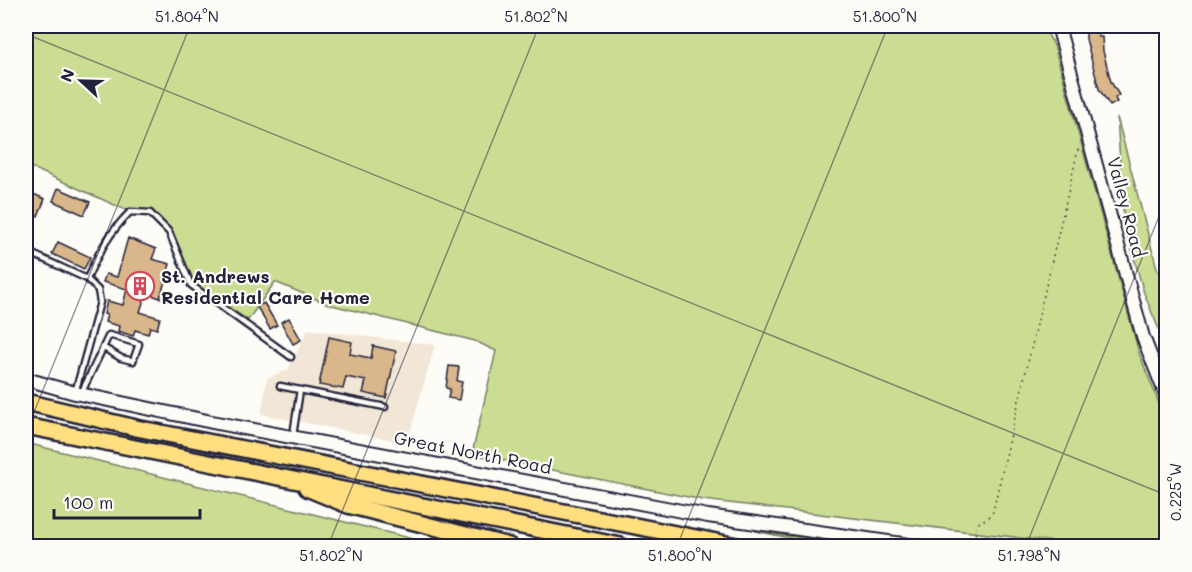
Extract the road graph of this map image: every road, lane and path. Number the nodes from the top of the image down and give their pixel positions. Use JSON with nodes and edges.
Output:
{"nodes":[{"id":1,"x":1058,"y":26,"type":"edge"},
{"id":2,"x":1088,"y":130,"type":"junction"},
{"id":3,"x":26,"y":251,"type":"edge"},
{"id":4,"x":87,"y":279,"type":"junction"},
{"id":5,"x":104,"y":348,"type":"junction"},
{"id":6,"x":291,"y":357,"type":"dead end"},
{"id":7,"x":26,"y":379,"type":"edge"},
{"id":8,"x":280,"y":386,"type":"dead end"},
{"id":9,"x":300,"y":390,"type":"junction"},
{"id":10,"x":78,"y":393,"type":"junction"},
{"id":11,"x":1167,"y":395,"type":"edge"},
{"id":12,"x":26,"y":402,"type":"edge"},
{"id":13,"x":385,"y":407,"type":"dead end"},
{"id":14,"x":26,"y":426,"type":"edge"},
{"id":15,"x":293,"y":435,"type":"junction"},
{"id":16,"x":291,"y":480,"type":"junction"},
{"id":17,"x":509,"y":546,"type":"edge"},
{"id":18,"x":621,"y":546,"type":"edge"},
{"id":19,"x":737,"y":546,"type":"edge"},
{"id":20,"x":916,"y":546,"type":"edge"},
{"id":21,"x":973,"y":546,"type":"edge"}],
"edges":[{"from":1,"to":2,"type":"main road","name":"Valley Road"},
{"from":2,"to":11,"type":"main road","name":"Valley Road"},
{"from":2,"to":21,"type":"path"},
{"from":3,"to":4,"type":"lane"},
{"from":4,"to":6,"type":"lane"},
{"from":4,"to":10,"type":"lane"},
{"from":5,"to":5,"type":"lane"},
{"from":5,"to":10,"type":"lane"},
{"from":7,"to":10,"type":"main road","name":"Great North Road"},
{"from":8,"to":9,"type":"lane"},
{"from":9,"to":13,"type":"lane"},
{"from":9,"to":15,"type":"lane"},
{"from":10,"to":15,"type":"main road","name":"Great North Road"},
{"from":12,"to":19,"type":"highway"},
{"from":14,"to":16,"type":"highway"},
{"from":15,"to":20,"type":"main road","name":"Great North Road"},
{"from":16,"to":17,"type":"highway"},
{"from":16,"to":18,"type":"highway"}]}
